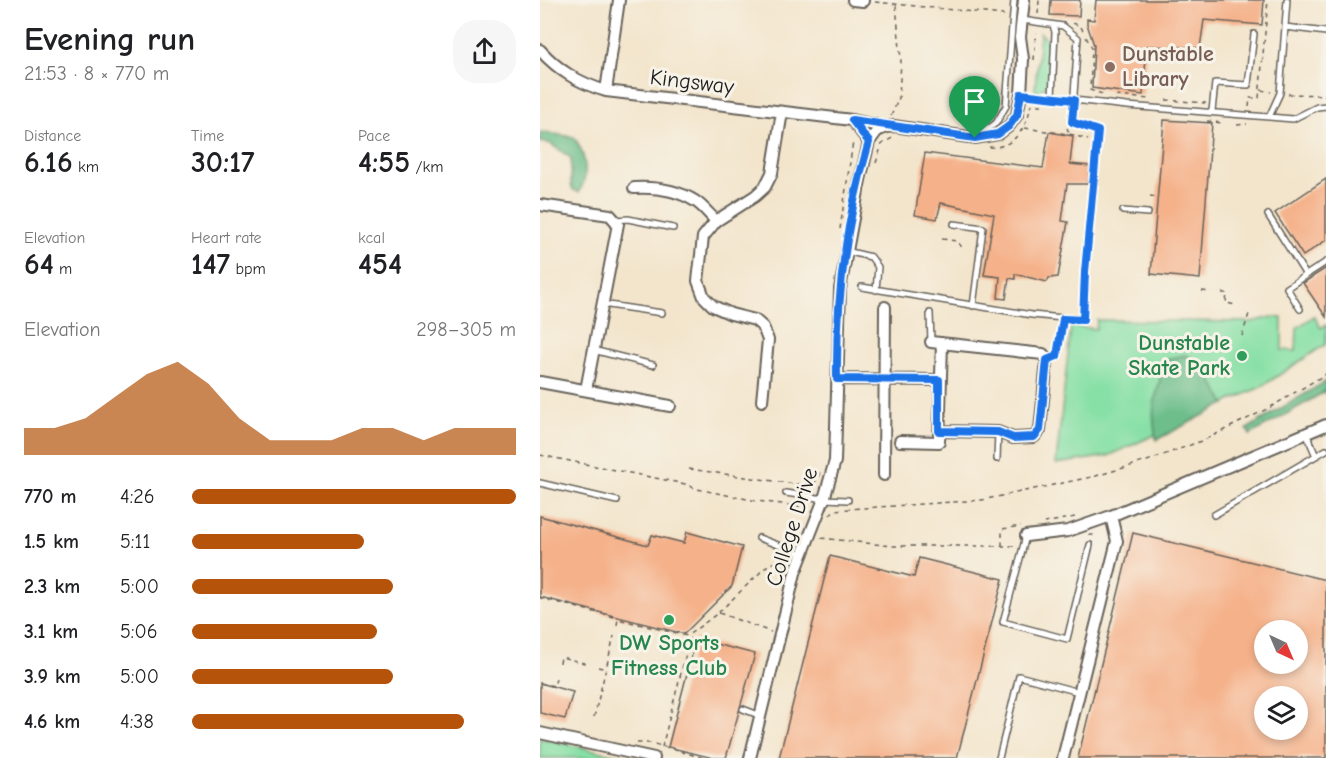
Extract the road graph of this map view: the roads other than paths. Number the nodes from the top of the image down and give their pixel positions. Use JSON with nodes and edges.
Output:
{"nodes":[{"id":1,"x":619,"y":0,"type":"edge"},
{"id":2,"x":1014,"y":0,"type":"edge"},
{"id":3,"x":1024,"y":0,"type":"edge"},
{"id":4,"x":1287,"y":0,"type":"edge"},
{"id":5,"x":1022,"y":20,"type":"junction"},
{"id":6,"x":1053,"y":25,"type":"junction"},
{"id":7,"x":1285,"y":27,"type":"junction"},
{"id":8,"x":1326,"y":32,"type":"edge"},
{"id":9,"x":1254,"y":34,"type":"dead end"},
{"id":10,"x":540,"y":50,"type":"edge"},
{"id":11,"x":606,"y":92,"type":"junction"},
{"id":12,"x":1021,"y":94,"type":"junction"},
{"id":13,"x":1052,"y":97,"type":"junction"},
{"id":14,"x":1074,"y":100,"type":"junction"},
{"id":15,"x":1326,"y":106,"type":"edge"},
{"id":16,"x":1212,"y":111,"type":"junction"},
{"id":17,"x":782,"y":112,"type":"junction"},
{"id":18,"x":1269,"y":117,"type":"junction"},
{"id":19,"x":852,"y":120,"type":"junction"},
{"id":20,"x":887,"y":123,"type":"junction"},
{"id":21,"x":975,"y":138,"type":"junction"},
{"id":22,"x":869,"y":142,"type":"junction"},
{"id":23,"x":634,"y":188,"type":"dead end"},
{"id":24,"x":540,"y":205,"type":"edge"},
{"id":25,"x":1124,"y":211,"type":"dead end"},
{"id":26,"x":1148,"y":213,"type":"dead end"},
{"id":27,"x":1268,"y":215,"type":"dead end"},
{"id":28,"x":614,"y":220,"type":"junction"},
{"id":29,"x":716,"y":221,"type":"junction"},
{"id":30,"x":954,"y":224,"type":"dead end"},
{"id":31,"x":673,"y":228,"type":"dead end"},
{"id":32,"x":846,"y":251,"type":"junction"},
{"id":33,"x":1326,"y":262,"type":"edge"},
{"id":34,"x":1306,"y":275,"type":"junction"},
{"id":35,"x":862,"y":287,"type":"dead end"},
{"id":36,"x":876,"y":290,"type":"junction"},
{"id":37,"x":602,"y":304,"type":"junction"},
{"id":38,"x":973,"y":306,"type":"junction"},
{"id":39,"x":885,"y":307,"type":"dead end"},
{"id":40,"x":1300,"y":309,"type":"dead end"},
{"id":41,"x":662,"y":313,"type":"dead end"},
{"id":42,"x":930,"y":313,"type":"dead end"},
{"id":43,"x":936,"y":343,"type":"junction"},
{"id":44,"x":593,"y":350,"type":"junction"},
{"id":45,"x":653,"y":365,"type":"dead end"},
{"id":46,"x":837,"y":379,"type":"junction"},
{"id":47,"x":885,"y":380,"type":"junction"},
{"id":48,"x":939,"y":380,"type":"junction"},
{"id":49,"x":540,"y":382,"type":"edge"},
{"id":50,"x":586,"y":390,"type":"junction"},
{"id":51,"x":762,"y":401,"type":"dead end"},
{"id":52,"x":669,"y":406,"type":"dead end"},
{"id":53,"x":1326,"y":425,"type":"edge"},
{"id":54,"x":939,"y":431,"type":"junction"},
{"id":55,"x":998,"y":432,"type":"junction"},
{"id":56,"x":1306,"y":433,"type":"junction"},
{"id":57,"x":900,"y":441,"type":"dead end"},
{"id":58,"x":1326,"y":450,"type":"edge"},
{"id":59,"x":1316,"y":456,"type":"junction"},
{"id":60,"x":996,"y":459,"type":"dead end"},
{"id":61,"x":884,"y":475,"type":"dead end"},
{"id":62,"x":540,"y":483,"type":"edge"},
{"id":63,"x":786,"y":493,"type":"dead end"},
{"id":64,"x":824,"y":499,"type":"junction"},
{"id":65,"x":848,"y":500,"type":"dead end"},
{"id":66,"x":617,"y":501,"type":"dead end"},
{"id":67,"x":1214,"y":515,"type":"dead end"},
{"id":68,"x":1111,"y":516,"type":"junction"},
{"id":69,"x":1026,"y":536,"type":"joint"},
{"id":70,"x":759,"y":538,"type":"dead end"},
{"id":71,"x":1090,"y":545,"type":"dead end"},
{"id":72,"x":802,"y":554,"type":"junction"},
{"id":73,"x":1079,"y":692,"type":"junction"},
{"id":74,"x":743,"y":709,"type":"dead end"},
{"id":75,"x":761,"y":716,"type":"junction"},
{"id":76,"x":540,"y":733,"type":"edge"},
{"id":77,"x":654,"y":758,"type":"edge"},
{"id":78,"x":750,"y":758,"type":"edge"},
{"id":79,"x":999,"y":758,"type":"edge"},
{"id":80,"x":1063,"y":758,"type":"edge"}],
"edges":[{"from":1,"to":11,"type":"street"},
{"from":2,"to":21,"type":"lane"},
{"from":3,"to":5,"type":"street"},
{"from":4,"to":7,"type":"lane"},
{"from":5,"to":6,"type":"lane"},
{"from":5,"to":12,"type":"street"},
{"from":6,"to":13,"type":"lane"},
{"from":6,"to":14,"type":"lane"},
{"from":7,"to":8,"type":"lane"},
{"from":7,"to":18,"type":"lane"},
{"from":9,"to":16,"type":"lane"},
{"from":10,"to":11,"type":"street","name":"Kingsway"},
{"from":11,"to":17,"type":"street","name":"Kingsway"},
{"from":12,"to":13,"type":"lane"},
{"from":12,"to":21,"type":"street"},
{"from":13,"to":14,"type":"lane"},
{"from":14,"to":16,"type":"lane"},
{"from":14,"to":38,"type":"lane"},
{"from":15,"to":18,"type":"lane"},
{"from":16,"to":18,"type":"lane"},
{"from":17,"to":19,"type":"street","name":"Kingsway"},
{"from":17,"to":29,"type":"street"},
{"from":19,"to":20,"type":"street","name":"Kingsway"},
{"from":19,"to":22,"type":"street"},
{"from":20,"to":21,"type":"street"},
{"from":20,"to":22,"type":"street"},
{"from":22,"to":32,"type":"street","name":"College Drive"},
{"from":23,"to":29,"type":"street"},
{"from":24,"to":28,"type":"street"},
{"from":25,"to":26,"type":"lane"},
{"from":27,"to":34,"type":"lane"},
{"from":28,"to":31,"type":"lane"},
{"from":28,"to":37,"type":"street"},
{"from":29,"to":51,"type":"street"},
{"from":30,"to":38,"type":"lane"},
{"from":32,"to":36,"type":"lane"},
{"from":32,"to":46,"type":"street","name":"College Drive"},
{"from":33,"to":34,"type":"lane"},
{"from":34,"to":40,"type":"lane"},
{"from":35,"to":36,"type":"lane"},
{"from":36,"to":38,"type":"lane"},
{"from":37,"to":41,"type":"lane"},
{"from":37,"to":44,"type":"street"},
{"from":39,"to":47,"type":"street"},
{"from":42,"to":43,"type":"lane"},
{"from":43,"to":48,"type":"street"},
{"from":43,"to":55,"type":"street"},
{"from":44,"to":45,"type":"lane"},
{"from":44,"to":50,"type":"street"},
{"from":46,"to":47,"type":"street"},
{"from":46,"to":64,"type":"street","name":"College Drive"},
{"from":47,"to":48,"type":"street"},
{"from":47,"to":61,"type":"street"},
{"from":48,"to":54,"type":"street"},
{"from":49,"to":50,"type":"street"},
{"from":50,"to":52,"type":"street"},
{"from":53,"to":56,"type":"street"},
{"from":54,"to":55,"type":"street"},
{"from":54,"to":57,"type":"street"},
{"from":55,"to":60,"type":"lane"},
{"from":56,"to":59,"type":"lane"},
{"from":56,"to":68,"type":"street"},
{"from":58,"to":59,"type":"lane"},
{"from":59,"to":67,"type":"lane"},
{"from":62,"to":66,"type":"lane"},
{"from":63,"to":64,"type":"lane"},
{"from":64,"to":65,"type":"lane"},
{"from":64,"to":72,"type":"street","name":"College Drive"},
{"from":68,"to":69,"type":"street"},
{"from":68,"to":73,"type":"street"},
{"from":69,"to":71,"type":"lane"},
{"from":70,"to":72,"type":"lane"},
{"from":72,"to":75,"type":"street","name":"College Drive"},
{"from":73,"to":79,"type":"lane"},
{"from":73,"to":80,"type":"street"},
{"from":74,"to":75,"type":"lane"},
{"from":75,"to":78,"type":"street","name":"College Drive"},
{"from":76,"to":77,"type":"street"}]}
